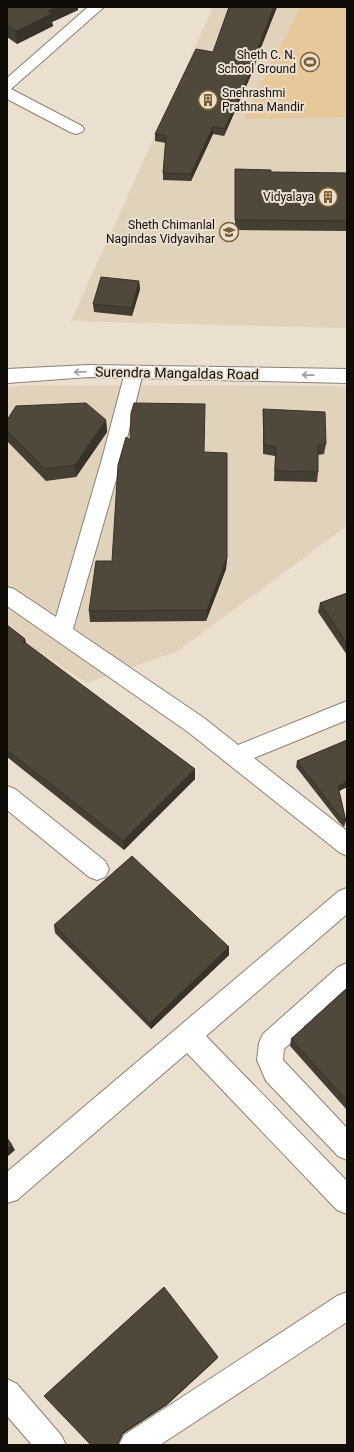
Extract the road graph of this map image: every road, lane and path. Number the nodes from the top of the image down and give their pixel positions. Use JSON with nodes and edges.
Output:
{"nodes":[{"id":1,"x":97,"y":7,"type":"edge"},
{"id":2,"x":7,"y":86,"type":"edge"},
{"id":3,"x":7,"y":93,"type":"edge"},
{"id":4,"x":76,"y":130,"type":"dead end"},
{"id":5,"x":347,"y":361,"type":"edge"},
{"id":6,"x":7,"y":362,"type":"edge"},
{"id":7,"x":134,"y":372,"type":"junction"},
{"id":8,"x":7,"y":376,"type":"edge"},
{"id":9,"x":347,"y":376,"type":"edge"},
{"id":10,"x":7,"y":595,"type":"edge"},
{"id":11,"x":62,"y":632,"type":"junction"},
{"id":12,"x":347,"y":710,"type":"edge"},
{"id":13,"x":235,"y":756,"type":"junction"},
{"id":14,"x":7,"y":796,"type":"edge"},
{"id":15,"x":347,"y":845,"type":"edge"},
{"id":16,"x":97,"y":869,"type":"dead end"},
{"id":17,"x":347,"y":899,"type":"edge"},
{"id":18,"x":347,"y":975,"type":"edge"},
{"id":19,"x":188,"y":1036,"type":"junction"},
{"id":20,"x":347,"y":1147,"type":"edge"},
{"id":21,"x":7,"y":1190,"type":"edge"},
{"id":22,"x":347,"y":1200,"type":"edge"},
{"id":23,"x":347,"y":1306,"type":"edge"},
{"id":24,"x":7,"y":1394,"type":"edge"},
{"id":25,"x":51,"y":1445,"type":"edge"},
{"id":26,"x":134,"y":1445,"type":"edge"}],
"edges":[{"from":1,"to":2,"type":"street"},
{"from":3,"to":4,"type":"street"},
{"from":5,"to":6,"type":"street","name":"Surendra Mangaldas Road"},
{"from":7,"to":8,"type":"street","name":"Surendra Mangaldas Road","one_way":true},
{"from":9,"to":7,"type":"street","name":"Surendra Mangaldas Road","one_way":true},
{"from":7,"to":11,"type":"street"},
{"from":10,"to":11,"type":"street"},
{"from":11,"to":13,"type":"street"},
{"from":12,"to":13,"type":"street"},
{"from":13,"to":15,"type":"street"},
{"from":14,"to":16,"type":"street"},
{"from":17,"to":19,"type":"street"},
{"from":18,"to":20,"type":"street"},
{"from":19,"to":21,"type":"street"},
{"from":19,"to":22,"type":"street"},
{"from":23,"to":26,"type":"street"},
{"from":24,"to":25,"type":"street"}]}
